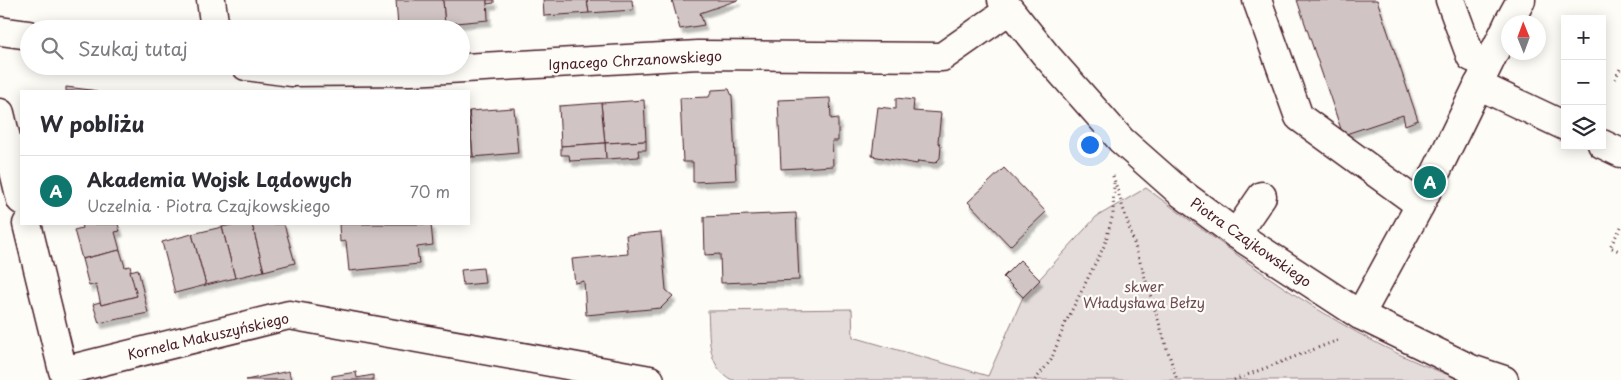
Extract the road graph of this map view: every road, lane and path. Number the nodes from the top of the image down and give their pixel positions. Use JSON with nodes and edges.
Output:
{"nodes":[{"id":1,"x":211,"y":0,"type":"edge"},
{"id":2,"x":1257,"y":0,"type":"edge"},
{"id":3,"x":1450,"y":0,"type":"edge"},
{"id":4,"x":1521,"y":0,"type":"edge"},
{"id":5,"x":1006,"y":5,"type":"edge"},
{"id":6,"x":1513,"y":15,"type":"edge"},
{"id":7,"x":214,"y":20,"type":"edge"},
{"id":8,"x":0,"y":31,"type":"edge"},
{"id":9,"x":20,"y":34,"type":"edge"},
{"id":10,"x":1501,"y":39,"type":"edge"},
{"id":11,"x":1621,"y":67,"type":"edge"},
{"id":12,"x":470,"y":69,"type":"edge"},
{"id":13,"x":1483,"y":74,"type":"junction"},
{"id":14,"x":1615,"y":78,"type":"dead end"},
{"id":15,"x":0,"y":113,"type":"edge"},
{"id":16,"x":1561,"y":123,"type":"edge"},
{"id":17,"x":1606,"y":146,"type":"edge"},
{"id":18,"x":1621,"y":153,"type":"edge"},
{"id":19,"x":1112,"y":171,"type":"dead end"},
{"id":20,"x":1114,"y":180,"type":"junction"},
{"id":21,"x":20,"y":196,"type":"edge"},
{"id":22,"x":1262,"y":196,"type":"dead end"},
{"id":23,"x":1420,"y":205,"type":"junction"},
{"id":24,"x":27,"y":225,"type":"edge"},
{"id":25,"x":1621,"y":227,"type":"edge"},
{"id":26,"x":1236,"y":234,"type":"junction"},
{"id":27,"x":1621,"y":252,"type":"edge"},
{"id":28,"x":1353,"y":326,"type":"junction"},
{"id":29,"x":64,"y":375,"type":"edge"},
{"id":30,"x":650,"y":380,"type":"edge"},
{"id":31,"x":1036,"y":380,"type":"edge"},
{"id":32,"x":1177,"y":380,"type":"edge"},
{"id":33,"x":1234,"y":380,"type":"edge"},
{"id":34,"x":1504,"y":380,"type":"edge"}],
"edges":[{"from":1,"to":7,"type":"street"},
{"from":2,"to":23,"type":"street"},
{"from":3,"to":13,"type":"street"},
{"from":4,"to":6,"type":"street"},
{"from":5,"to":12,"type":"street","name":"Ignacego Chrzanowskiego"},
{"from":5,"to":26,"type":"street","name":"Piotra Czajkowskiego"},
{"from":8,"to":9,"type":"street"},
{"from":10,"to":13,"type":"street"},
{"from":11,"to":14,"type":"path"},
{"from":13,"to":16,"type":"street"},
{"from":13,"to":23,"type":"street"},
{"from":15,"to":21,"type":"street"},
{"from":17,"to":18,"type":"street"},
{"from":19,"to":20,"type":"path"},
{"from":20,"to":31,"type":"path"},
{"from":20,"to":32,"type":"path"},
{"from":22,"to":26,"type":"street"},
{"from":23,"to":28,"type":"street"},
{"from":24,"to":29,"type":"street","name":"Kornela Makuszyńskiego"},
{"from":25,"to":27,"type":"path"},
{"from":26,"to":28,"type":"street","name":"Piotra Czajkowskiego"},
{"from":28,"to":33,"type":"path"},
{"from":28,"to":34,"type":"street","name":"Piotra Czajkowskiego"},
{"from":29,"to":30,"type":"street","name":"Kornela Makuszyńskiego"}]}
